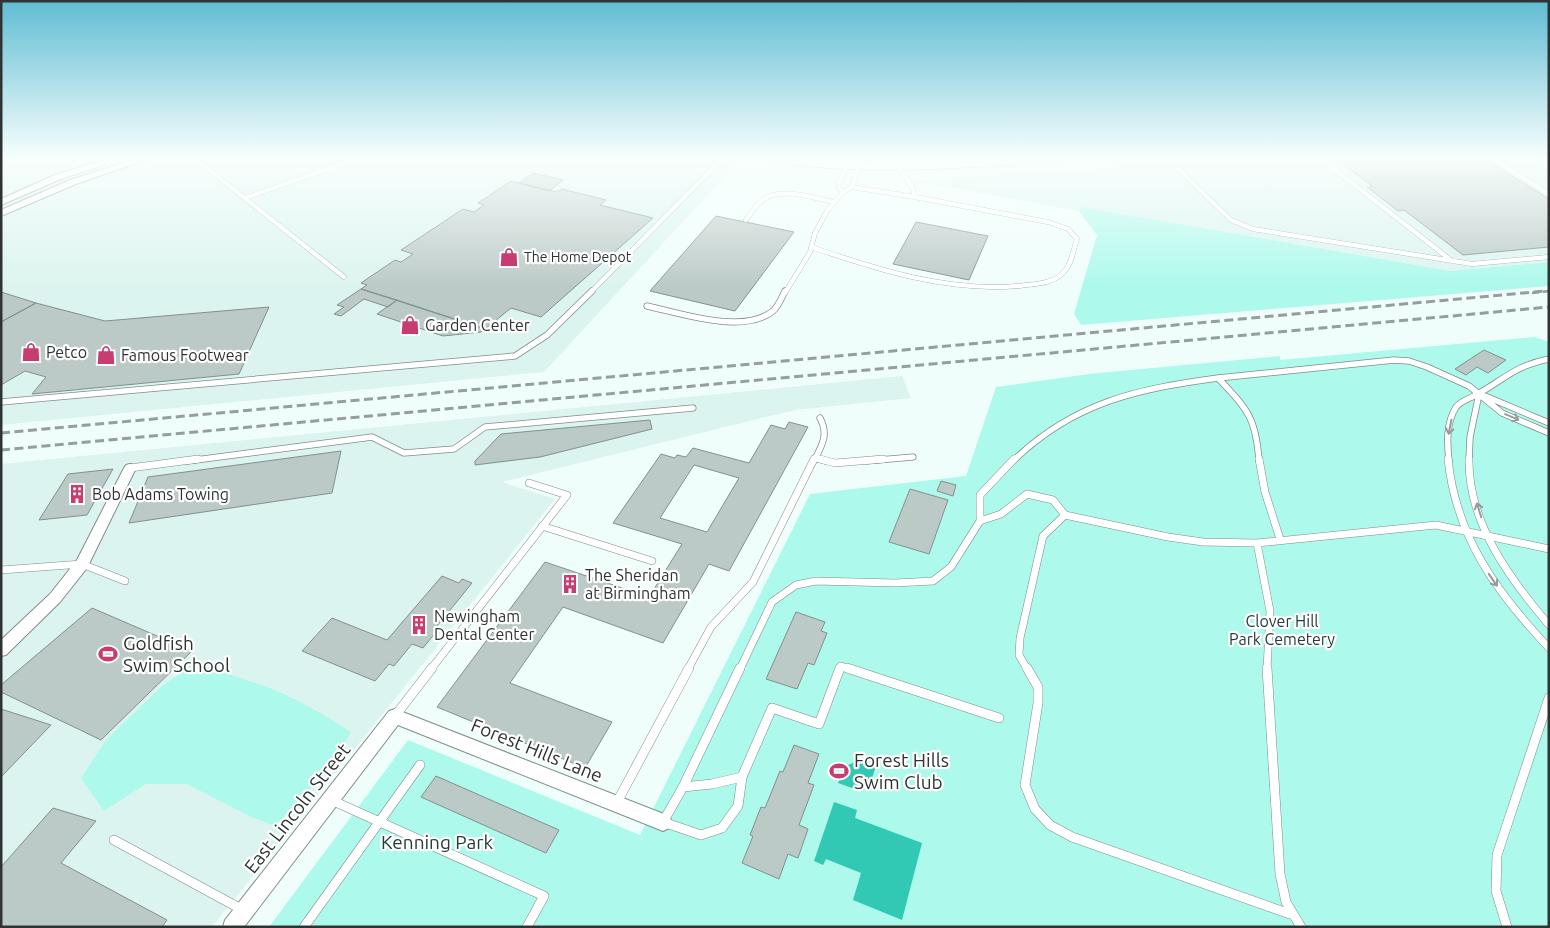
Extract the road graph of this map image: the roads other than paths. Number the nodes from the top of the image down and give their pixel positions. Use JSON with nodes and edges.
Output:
{"nodes":[{"id":1,"x":30,"y":200,"type":"edge"},
{"id":2,"x":248,"y":200,"type":"edge"},
{"id":3,"x":684,"y":200,"type":"edge"},
{"id":4,"x":762,"y":200,"type":"edge"},
{"id":5,"x":824,"y":200,"type":"edge"},
{"id":6,"x":933,"y":200,"type":"edge"},
{"id":7,"x":1210,"y":200,"type":"edge"},
{"id":8,"x":1376,"y":200,"type":"edge"},
{"id":9,"x":834,"y":202,"type":"joint"},
{"id":10,"x":1,"y":213,"type":"edge"},
{"id":11,"x":746,"y":220,"type":"dead end"},
{"id":12,"x":812,"y":247,"type":"junction"},
{"id":13,"x":1549,"y":257,"type":"edge"},
{"id":14,"x":1454,"y":262,"type":"junction"},
{"id":15,"x":344,"y":277,"type":"dead end"},
{"id":16,"x":647,"y":306,"type":"dead end"},
{"id":17,"x":1549,"y":359,"type":"edge"},
{"id":18,"x":1218,"y":378,"type":"junction"},
{"id":19,"x":1479,"y":394,"type":"junction"},
{"id":20,"x":1,"y":402,"type":"edge"},
{"id":21,"x":693,"y":408,"type":"dead end"},
{"id":22,"x":820,"y":418,"type":"dead end"},
{"id":23,"x":1549,"y":422,"type":"edge"},
{"id":24,"x":1549,"y":433,"type":"edge"},
{"id":25,"x":913,"y":457,"type":"dead end"},
{"id":26,"x":815,"y":458,"type":"junction"},
{"id":27,"x":130,"y":468,"type":"joint"},
{"id":28,"x":529,"y":482,"type":"dead end"},
{"id":29,"x":1065,"y":515,"type":"junction"},
{"id":30,"x":980,"y":521,"type":"junction"},
{"id":31,"x":542,"y":526,"type":"junction"},
{"id":32,"x":1467,"y":532,"type":"junction"},
{"id":33,"x":1488,"y":537,"type":"junction"},
{"id":34,"x":1280,"y":539,"type":"junction"},
{"id":35,"x":1257,"y":543,"type":"junction"},
{"id":36,"x":1549,"y":549,"type":"edge"},
{"id":37,"x":652,"y":560,"type":"dead end"},
{"id":38,"x":82,"y":564,"type":"junction"},
{"id":39,"x":1,"y":570,"type":"edge"},
{"id":40,"x":125,"y":581,"type":"dead end"},
{"id":41,"x":1549,"y":625,"type":"edge"},
{"id":42,"x":1549,"y":648,"type":"edge"},
{"id":43,"x":1,"y":650,"type":"edge"},
{"id":44,"x":1549,"y":698,"type":"edge"},
{"id":45,"x":396,"y":716,"type":"junction"},
{"id":46,"x":1000,"y":718,"type":"dead end"},
{"id":47,"x":420,"y":765,"type":"dead end"},
{"id":48,"x":742,"y":777,"type":"junction"},
{"id":49,"x":683,"y":787,"type":"junction"},
{"id":50,"x":330,"y":800,"type":"junction"},
{"id":51,"x":616,"y":805,"type":"junction"},
{"id":52,"x":379,"y":822,"type":"junction"},
{"id":53,"x":663,"y":822,"type":"junction"},
{"id":54,"x":114,"y":840,"type":"dead end"},
{"id":55,"x":244,"y":910,"type":"junction"},
{"id":56,"x":1290,"y":914,"type":"junction"},
{"id":57,"x":232,"y":927,"type":"edge"},
{"id":58,"x":304,"y":927,"type":"edge"},
{"id":59,"x":527,"y":927,"type":"edge"},
{"id":60,"x":1301,"y":927,"type":"edge"},
{"id":61,"x":1507,"y":927,"type":"edge"}],
"edges":[{"from":1,"to":10,"type":"street"},
{"from":2,"to":15,"type":"lane"},
{"from":3,"to":20,"type":"lane"},
{"from":4,"to":11,"type":"lane"},
{"from":5,"to":9,"type":"lane"},
{"from":6,"to":12,"type":"lane"},
{"from":7,"to":14,"type":"lane"},
{"from":8,"to":14,"type":"lane"},
{"from":9,"to":12,"type":"lane"},
{"from":12,"to":16,"type":"lane"},
{"from":13,"to":14,"type":"lane"},
{"from":17,"to":19,"type":"lane"},
{"from":18,"to":19,"type":"lane"},
{"from":18,"to":30,"type":"lane"},
{"from":18,"to":34,"type":"lane"},
{"from":19,"to":23,"type":"lane"},
{"from":19,"to":24,"type":"lane","one_way":true},
{"from":19,"to":32,"type":"lane","one_way":true},
{"from":33,"to":19,"type":"lane","one_way":true},
{"from":21,"to":27,"type":"lane"},
{"from":22,"to":26,"type":"lane"},
{"from":25,"to":26,"type":"lane"},
{"from":26,"to":51,"type":"lane"},
{"from":27,"to":38,"type":"street"},
{"from":28,"to":31,"type":"lane"},
{"from":29,"to":30,"type":"lane"},
{"from":29,"to":35,"type":"lane"},
{"from":29,"to":56,"type":"lane"},
{"from":30,"to":49,"type":"lane"},
{"from":31,"to":37,"type":"lane"},
{"from":31,"to":45,"type":"lane"},
{"from":32,"to":33,"type":"lane"},
{"from":32,"to":34,"type":"lane"},
{"from":32,"to":42,"type":"lane","one_way":true},
{"from":33,"to":36,"type":"lane"},
{"from":33,"to":41,"type":"lane"},
{"from":34,"to":35,"type":"lane"},
{"from":35,"to":56,"type":"lane"},
{"from":38,"to":39,"type":"lane"},
{"from":38,"to":40,"type":"lane"},
{"from":38,"to":43,"type":"street"},
{"from":44,"to":61,"type":"lane"},
{"from":45,"to":50,"type":"street","name":"East Lincoln Street"},
{"from":45,"to":51,"type":"street","name":"Forest Hills Lane"},
{"from":46,"to":48,"type":"lane"},
{"from":47,"to":52,"type":"lane"},
{"from":48,"to":49,"type":"lane"},
{"from":48,"to":53,"type":"lane"},
{"from":49,"to":53,"type":"lane"},
{"from":50,"to":52,"type":"lane"},
{"from":50,"to":55,"type":"street","name":"East Lincoln Street"},
{"from":51,"to":53,"type":"street","name":"Forest Hills Lane"},
{"from":52,"to":58,"type":"lane"},
{"from":52,"to":59,"type":"lane"},
{"from":54,"to":55,"type":"lane"},
{"from":55,"to":57,"type":"street","name":"East Lincoln Street"},
{"from":56,"to":60,"type":"lane"}]}
